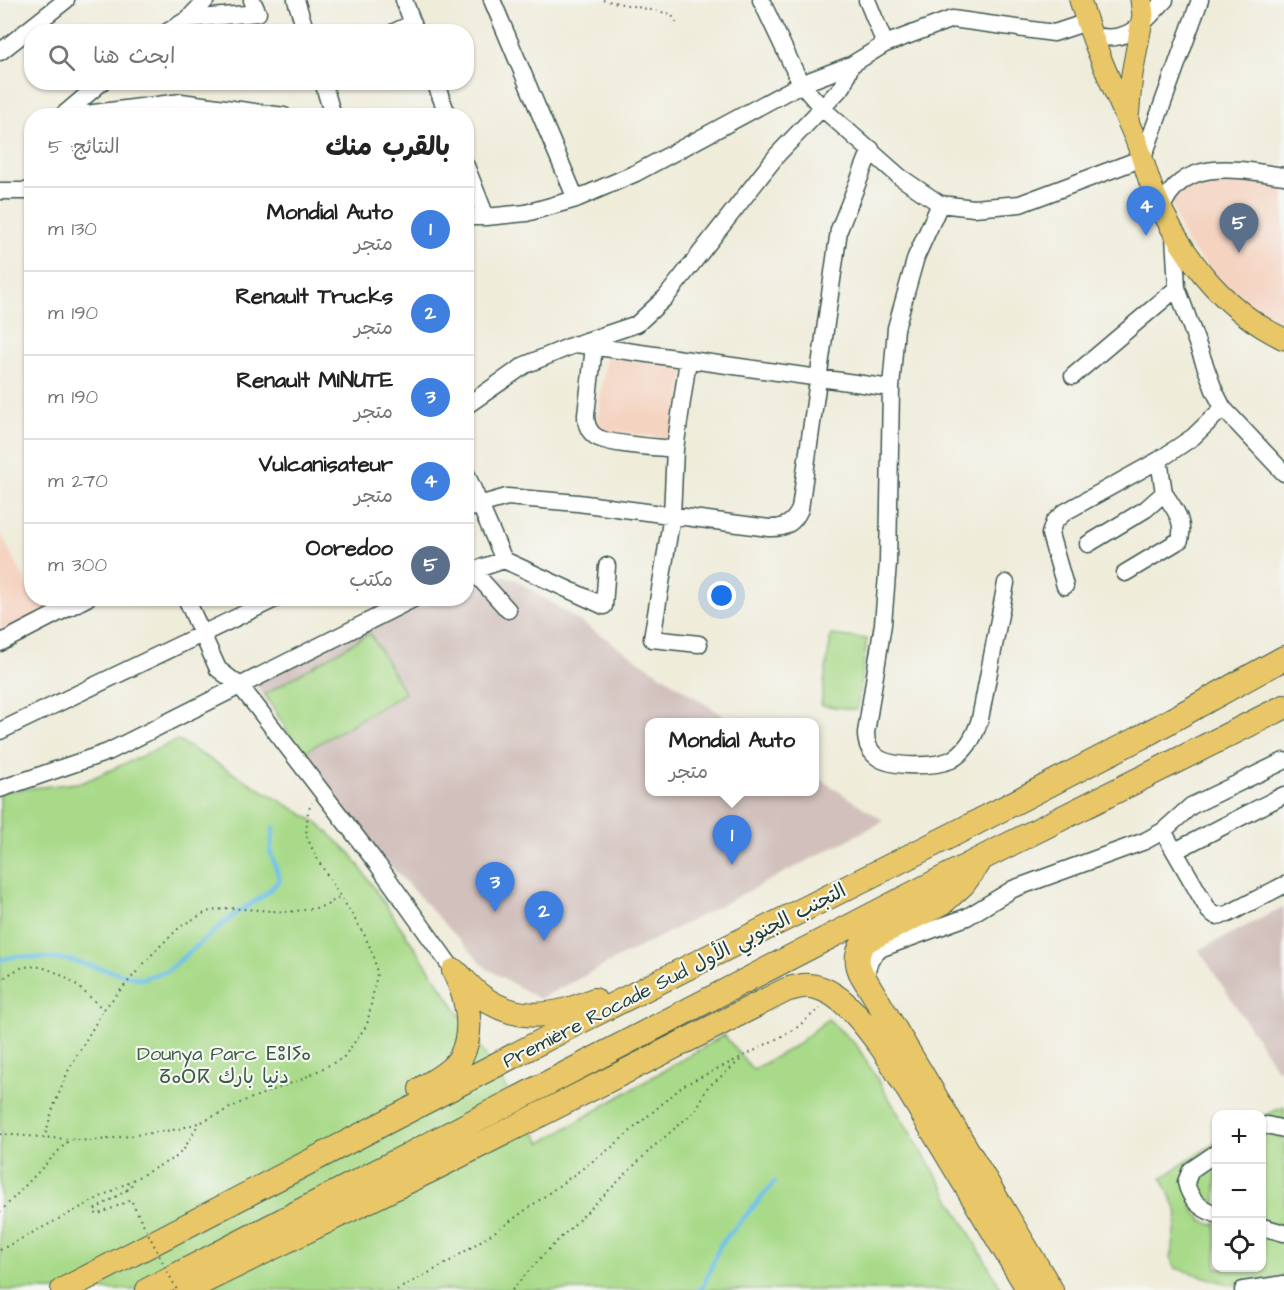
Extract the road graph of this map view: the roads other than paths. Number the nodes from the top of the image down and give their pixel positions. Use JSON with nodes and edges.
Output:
{"nodes":[{"id":1,"x":66,"y":0,"type":"edge"},
{"id":2,"x":206,"y":0,"type":"edge"},
{"id":3,"x":252,"y":0,"type":"edge"},
{"id":4,"x":296,"y":0,"type":"edge"},
{"id":5,"x":404,"y":0,"type":"edge"},
{"id":6,"x":492,"y":0,"type":"edge"},
{"id":7,"x":761,"y":0,"type":"edge"},
{"id":8,"x":867,"y":0,"type":"edge"},
{"id":9,"x":1141,"y":0,"type":"edge"},
{"id":10,"x":1165,"y":0,"type":"edge"},
{"id":11,"x":1200,"y":0,"type":"edge"},
{"id":12,"x":1086,"y":13,"type":"edge"},
{"id":13,"x":188,"y":19,"type":"junction"},
{"id":14,"x":36,"y":24,"type":"edge"},
{"id":15,"x":180,"y":24,"type":"edge"},
{"id":16,"x":304,"y":24,"type":"edge"},
{"id":17,"x":414,"y":24,"type":"edge"},
{"id":18,"x":1141,"y":25,"type":"junction"},
{"id":19,"x":24,"y":33,"type":"edge"},
{"id":20,"x":885,"y":44,"type":"junction"},
{"id":21,"x":0,"y":52,"type":"edge"},
{"id":22,"x":851,"y":65,"type":"junction"},
{"id":23,"x":801,"y":84,"type":"junction"},
{"id":24,"x":93,"y":90,"type":"edge"},
{"id":25,"x":325,"y":90,"type":"edge"},
{"id":26,"x":438,"y":90,"type":"edge"},
{"id":27,"x":71,"y":108,"type":"edge"},
{"id":28,"x":134,"y":108,"type":"edge"},
{"id":29,"x":226,"y":108,"type":"edge"},
{"id":30,"x":331,"y":108,"type":"edge"},
{"id":31,"x":445,"y":108,"type":"edge"},
{"id":32,"x":822,"y":108,"type":"junction"},
{"id":33,"x":1128,"y":122,"type":"junction"},
{"id":34,"x":871,"y":149,"type":"junction"},
{"id":35,"x":1143,"y":158,"type":"junction"},
{"id":36,"x":1284,"y":176,"type":"edge"},
{"id":37,"x":474,"y":186,"type":"edge"},
{"id":38,"x":0,"y":191,"type":"edge"},
{"id":39,"x":24,"y":191,"type":"edge"},
{"id":40,"x":576,"y":199,"type":"junction"},
{"id":41,"x":940,"y":204,"type":"junction"},
{"id":42,"x":1162,"y":208,"type":"junction"},
{"id":43,"x":474,"y":217,"type":"edge"},
{"id":44,"x":486,"y":217,"type":"junction"},
{"id":45,"x":1174,"y":234,"type":"junction"},
{"id":46,"x":1178,"y":288,"type":"junction"},
{"id":47,"x":1284,"y":339,"type":"edge"},
{"id":48,"x":576,"y":344,"type":"junction"},
{"id":49,"x":594,"y":347,"type":"junction"},
{"id":50,"x":688,"y":360,"type":"junction"},
{"id":51,"x":1073,"y":375,"type":"dead end"},
{"id":52,"x":817,"y":378,"type":"junction"},
{"id":53,"x":891,"y":388,"type":"junction"},
{"id":54,"x":474,"y":400,"type":"edge"},
{"id":55,"x":1223,"y":408,"type":"junction"},
{"id":56,"x":675,"y":449,"type":"junction"},
{"id":57,"x":1160,"y":460,"type":"junction"},
{"id":58,"x":1284,"y":473,"type":"edge"},
{"id":59,"x":1164,"y":493,"type":"junction"},
{"id":60,"x":474,"y":508,"type":"edge"},
{"id":61,"x":474,"y":510,"type":"edge"},
{"id":62,"x":672,"y":515,"type":"junction"},
{"id":63,"x":1088,"y":544,"type":"dead end"},
{"id":64,"x":504,"y":560,"type":"junction"},
{"id":65,"x":607,"y":566,"type":"dead end"},
{"id":66,"x":474,"y":569,"type":"edge"},
{"id":67,"x":1125,"y":573,"type":"dead end"},
{"id":68,"x":474,"y":576,"type":"edge"},
{"id":69,"x":1006,"y":584,"type":"dead end"},
{"id":70,"x":1065,"y":586,"type":"dead end"},
{"id":71,"x":72,"y":606,"type":"edge"},
{"id":72,"x":189,"y":606,"type":"edge"},
{"id":73,"x":260,"y":606,"type":"edge"},
{"id":74,"x":399,"y":606,"type":"edge"},
{"id":75,"x":508,"y":610,"type":"dead end"},
{"id":76,"x":201,"y":634,"type":"junction"},
{"id":77,"x":0,"y":644,"type":"edge"},
{"id":78,"x":699,"y":644,"type":"dead end"},
{"id":79,"x":1281,"y":659,"type":"edge"},
{"id":80,"x":240,"y":686,"type":"junction"},
{"id":81,"x":1284,"y":707,"type":"edge"},
{"id":82,"x":0,"y":731,"type":"edge"},
{"id":83,"x":1284,"y":761,"type":"edge"},
{"id":84,"x":0,"y":789,"type":"edge"},
{"id":85,"x":1284,"y":795,"type":"edge"},
{"id":86,"x":1163,"y":831,"type":"junction"},
{"id":87,"x":1175,"y":851,"type":"junction"},
{"id":88,"x":984,"y":856,"type":"junction"},
{"id":89,"x":878,"y":871,"type":"junction"},
{"id":90,"x":1284,"y":885,"type":"edge"},
{"id":91,"x":454,"y":971,"type":"junction"},
{"id":92,"x":866,"y":981,"type":"junction"},
{"id":93,"x":1266,"y":1125,"type":"edge"},
{"id":94,"x":1284,"y":1130,"type":"edge"},
{"id":95,"x":1212,"y":1156,"type":"edge"},
{"id":96,"x":976,"y":1184,"type":"junction"},
{"id":97,"x":1212,"y":1212,"type":"edge"},
{"id":98,"x":1266,"y":1228,"type":"edge"},
{"id":99,"x":1284,"y":1233,"type":"edge"},
{"id":100,"x":1284,"y":1284,"type":"edge"},
{"id":101,"x":62,"y":1290,"type":"edge"},
{"id":102,"x":148,"y":1290,"type":"edge"},
{"id":103,"x":186,"y":1290,"type":"edge"},
{"id":104,"x":1029,"y":1290,"type":"edge"},
{"id":105,"x":1051,"y":1290,"type":"edge"},
{"id":106,"x":1243,"y":1290,"type":"edge"}],
"edges":[{"from":1,"to":14,"type":"street"},
{"from":2,"to":13,"type":"street"},
{"from":3,"to":13,"type":"street"},
{"from":4,"to":16,"type":"street"},
{"from":5,"to":17,"type":"street"},
{"from":6,"to":40,"type":"street"},
{"from":7,"to":23,"type":"street"},
{"from":8,"to":20,"type":"street"},
{"from":9,"to":18,"type":"main road"},
{"from":10,"to":18,"type":"street"},
{"from":11,"to":35,"type":"street"},
{"from":12,"to":18,"type":"street"},
{"from":12,"to":20,"type":"street"},
{"from":12,"to":33,"type":"main road"},
{"from":13,"to":15,"type":"street"},
{"from":18,"to":33,"type":"main road"},
{"from":19,"to":21,"type":"street"},
{"from":20,"to":22,"type":"street"},
{"from":22,"to":23,"type":"street"},
{"from":22,"to":32,"type":"street"},
{"from":23,"to":32,"type":"street"},
{"from":23,"to":40,"type":"street"},
{"from":24,"to":27,"type":"street"},
{"from":25,"to":30,"type":"street"},
{"from":26,"to":31,"type":"street"},
{"from":28,"to":29,"type":"street"},
{"from":32,"to":34,"type":"street"},
{"from":32,"to":48,"type":"street"},
{"from":33,"to":35,"type":"main road"},
{"from":34,"to":41,"type":"street"},
{"from":34,"to":52,"type":"street"},
{"from":35,"to":41,"type":"street"},
{"from":35,"to":42,"type":"main road"},
{"from":36,"to":42,"type":"street"},
{"from":37,"to":44,"type":"street"},
{"from":38,"to":39,"type":"street"},
{"from":40,"to":44,"type":"street"},
{"from":41,"to":53,"type":"street"},
{"from":42,"to":45,"type":"main road"},
{"from":43,"to":44,"type":"street"},
{"from":45,"to":46,"type":"street"},
{"from":45,"to":47,"type":"main road"},
{"from":46,"to":51,"type":"street"},
{"from":46,"to":55,"type":"street"},
{"from":48,"to":49,"type":"street"},
{"from":48,"to":54,"type":"street"},
{"from":49,"to":50,"type":"street"},
{"from":49,"to":56,"type":"street"},
{"from":50,"to":52,"type":"street"},
{"from":50,"to":56,"type":"street"},
{"from":52,"to":53,"type":"street"},
{"from":52,"to":62,"type":"street"},
{"from":53,"to":69,"type":"street"},
{"from":55,"to":57,"type":"street"},
{"from":55,"to":58,"type":"street"},
{"from":56,"to":62,"type":"street"},
{"from":57,"to":59,"type":"street"},
{"from":57,"to":70,"type":"street"},
{"from":59,"to":63,"type":"street"},
{"from":59,"to":67,"type":"street"},
{"from":60,"to":62,"type":"street"},
{"from":61,"to":64,"type":"street"},
{"from":62,"to":78,"type":"street"},
{"from":64,"to":65,"type":"street"},
{"from":64,"to":66,"type":"street"},
{"from":68,"to":75,"type":"street"},
{"from":71,"to":77,"type":"street"},
{"from":72,"to":76,"type":"street"},
{"from":73,"to":76,"type":"street"},
{"from":74,"to":80,"type":"street"},
{"from":76,"to":80,"type":"street"},
{"from":76,"to":82,"type":"street"},
{"from":79,"to":89,"type":"highway","name":"Première Rocade Sud التجنب الجنوبي الأول"},
{"from":80,"to":84,"type":"street"},
{"from":80,"to":91,"type":"street"},
{"from":81,"to":88,"type":"highway","name":"Première Rocade Sud التجنب الجنوبي الأول"},
{"from":83,"to":86,"type":"street"},
{"from":85,"to":87,"type":"street"},
{"from":86,"to":87,"type":"street"},
{"from":86,"to":92,"type":"street"},
{"from":87,"to":90,"type":"street"},
{"from":88,"to":92,"type":"highway"},
{"from":88,"to":102,"type":"highway","name":"Première Rocade Sud التجنب الجنوبي الأول"},
{"from":89,"to":91,"type":"highway"},
{"from":89,"to":101,"type":"highway","name":"Première Rocade Sud التجنب الجنوبي الأول"},
{"from":91,"to":101,"type":"highway"},
{"from":92,"to":96,"type":"highway"},
{"from":93,"to":94,"type":"street"},
{"from":95,"to":97,"type":"street"},
{"from":96,"to":103,"type":"highway"},
{"from":96,"to":104,"type":"highway"},
{"from":96,"to":105,"type":"highway"},
{"from":98,"to":99,"type":"street"},
{"from":100,"to":106,"type":"street"}]}
